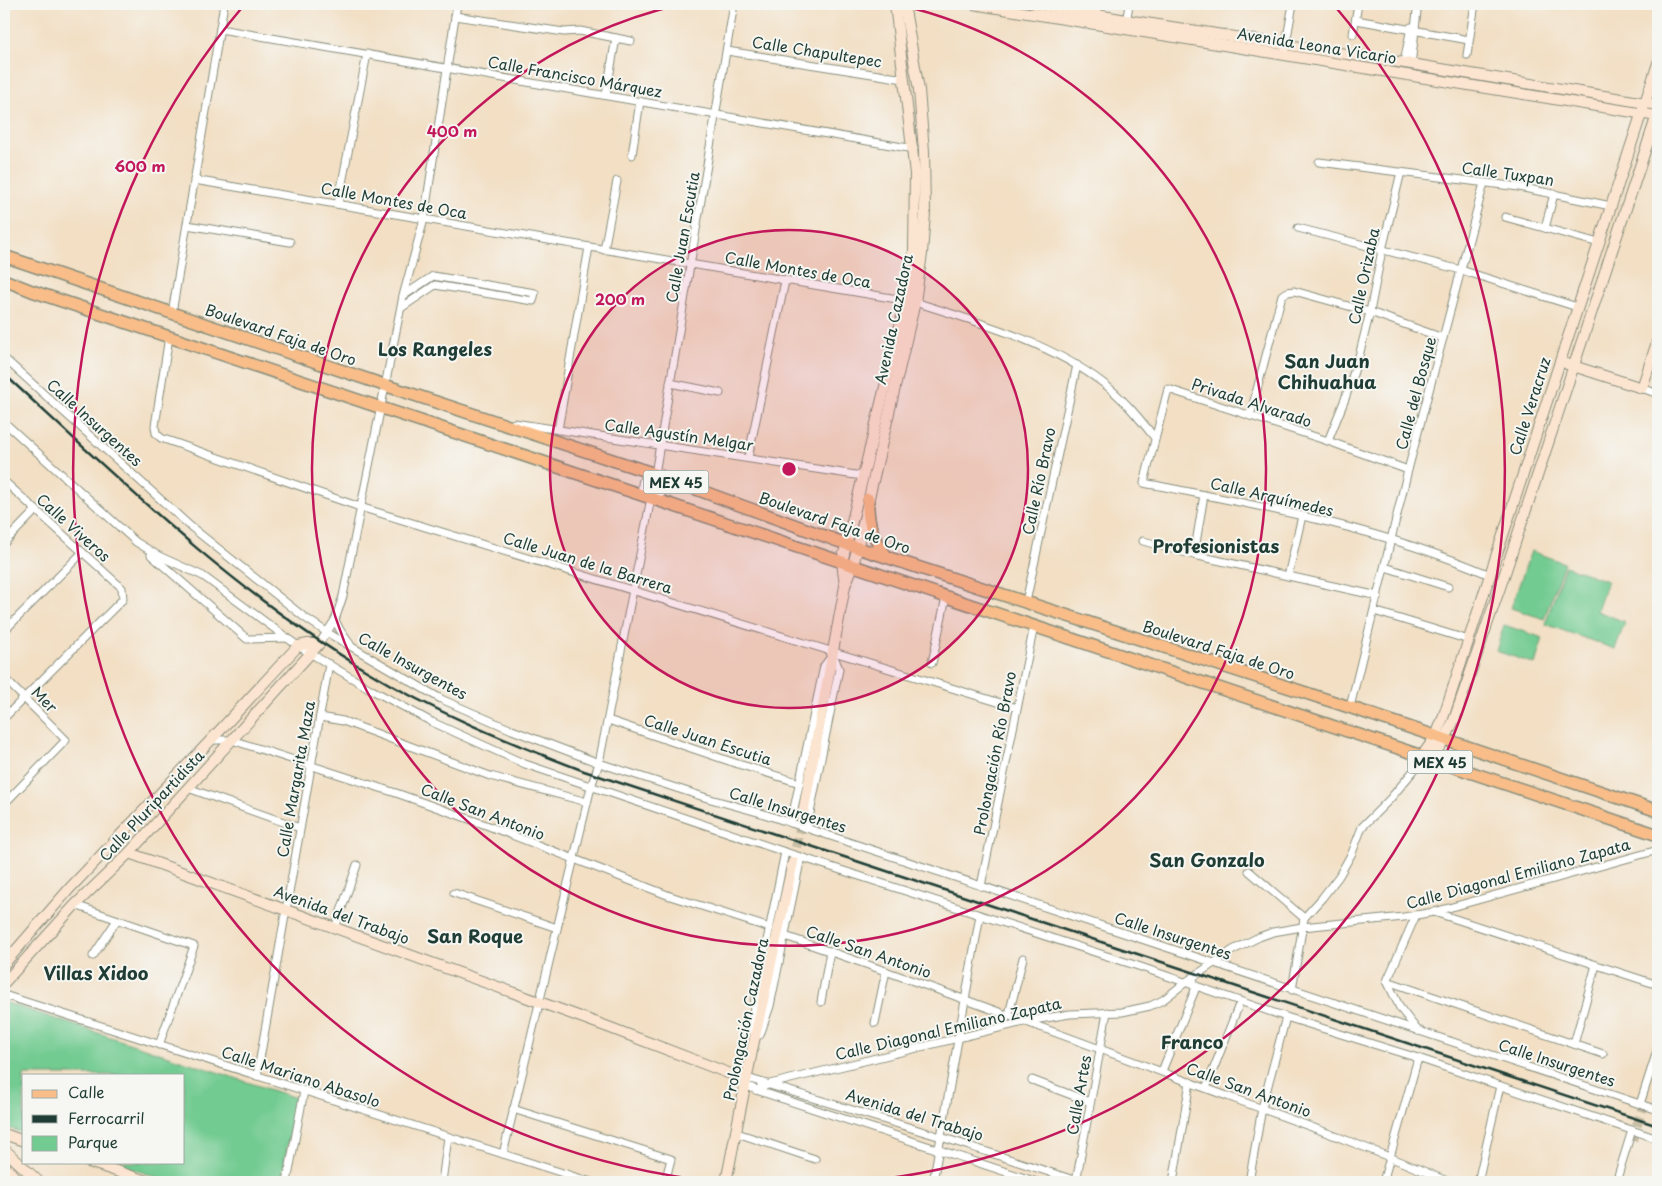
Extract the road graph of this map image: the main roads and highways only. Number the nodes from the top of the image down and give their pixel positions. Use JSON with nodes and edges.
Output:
{"nodes":[{"id":1,"x":4,"y":256,"type":"edge"},
{"id":2,"x":4,"y":280,"type":"edge"},
{"id":3,"x":868,"y":499,"type":"road end"},
{"id":4,"x":887,"y":557,"type":"junction"},
{"id":5,"x":1230,"y":668,"type":"junction"},
{"id":6,"x":1222,"y":689,"type":"junction"},
{"id":7,"x":1658,"y":811,"type":"edge"},
{"id":8,"x":1658,"y":835,"type":"edge"}],
"edges":[{"from":1,"to":4,"type":"main road","name":"Boulevard Faja de Oro","number":"MEX 45"},
{"from":2,"to":6,"type":"main road","number":"MEX 45"},
{"from":3,"to":4,"type":"main road"},
{"from":4,"to":5,"type":"main road","name":"Boulevard Faja de Oro","number":"MEX 45"},
{"from":5,"to":6,"type":"main road"},
{"from":5,"to":7,"type":"main road","name":"Boulevard Faja de Oro","number":"MEX 45"},
{"from":6,"to":8,"type":"main road","number":"MEX 45"}]}
